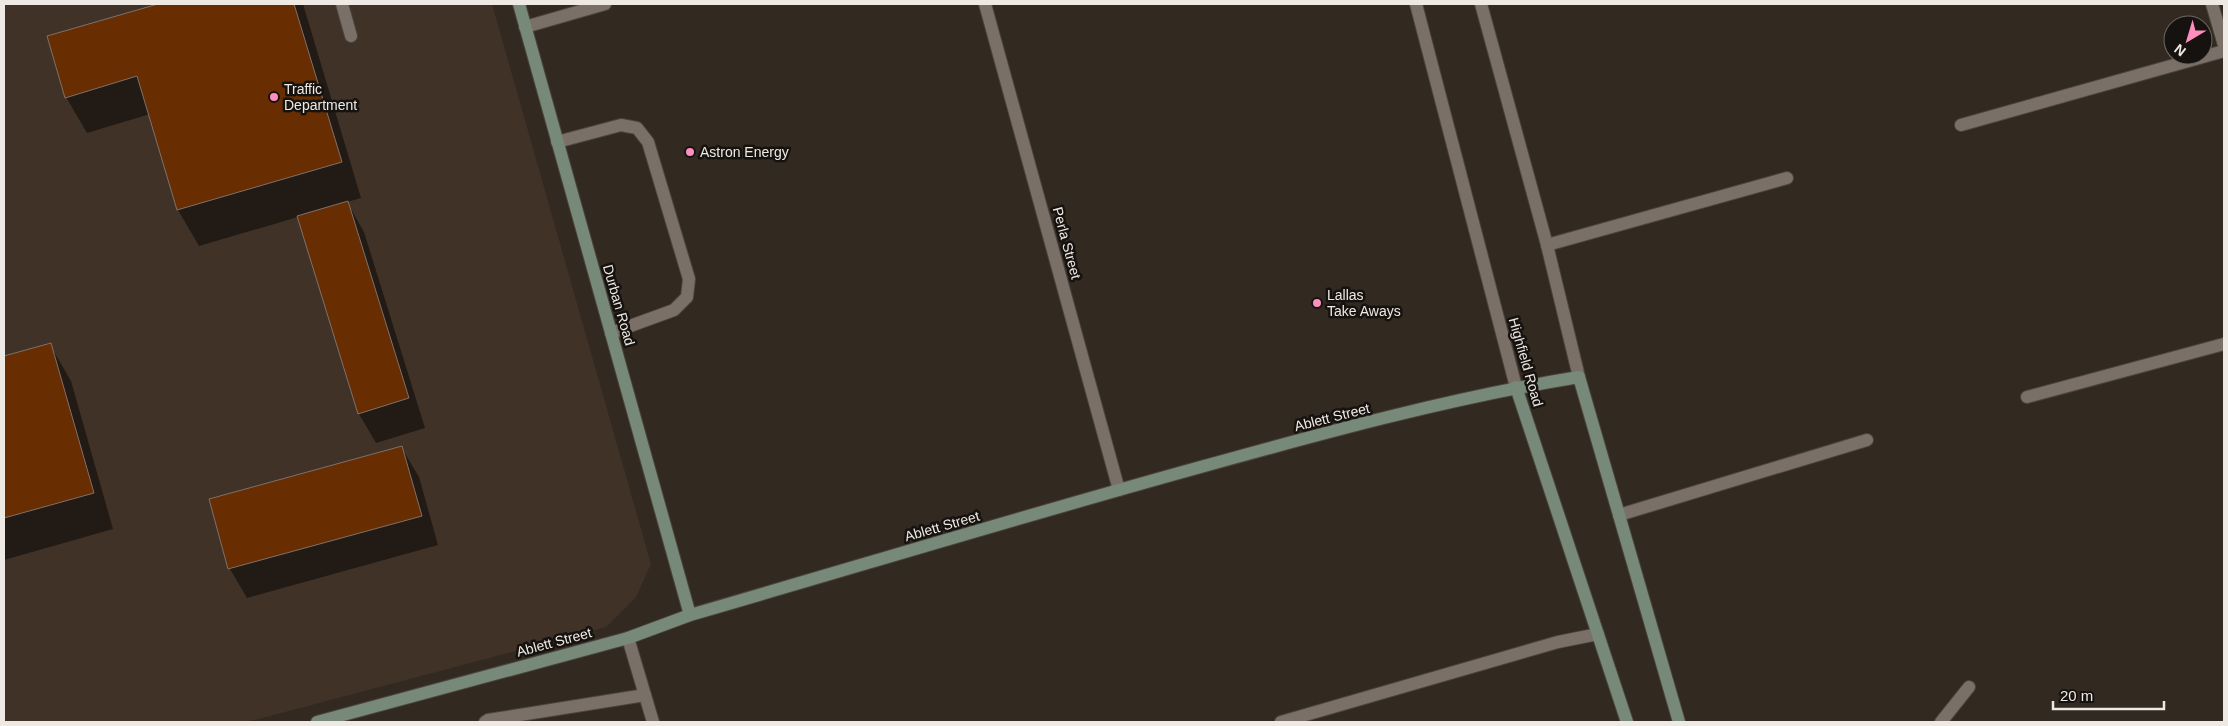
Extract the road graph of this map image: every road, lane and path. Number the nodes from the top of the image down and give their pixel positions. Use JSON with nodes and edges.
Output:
{"nodes":[{"id":1,"x":342,"y":4,"type":"edge"},
{"id":2,"x":519,"y":4,"type":"edge"},
{"id":3,"x":605,"y":4,"type":"edge"},
{"id":4,"x":985,"y":4,"type":"edge"},
{"id":5,"x":1416,"y":4,"type":"edge"},
{"id":6,"x":1480,"y":4,"type":"edge"},
{"id":7,"x":2212,"y":4,"type":"edge"},
{"id":8,"x":525,"y":27,"type":"junction"},
{"id":9,"x":351,"y":36,"type":"dead end"},
{"id":10,"x":2224,"y":45,"type":"edge"},
{"id":11,"x":2224,"y":51,"type":"edge"},
{"id":12,"x":1961,"y":125,"type":"dead end"},
{"id":13,"x":557,"y":142,"type":"junction"},
{"id":14,"x":1787,"y":178,"type":"dead end"},
{"id":15,"x":1547,"y":245,"type":"junction"},
{"id":16,"x":612,"y":333,"type":"junction"},
{"id":17,"x":2224,"y":344,"type":"edge"},
{"id":18,"x":1579,"y":377,"type":"junction"},
{"id":19,"x":1516,"y":387,"type":"junction"},
{"id":20,"x":2026,"y":397,"type":"dead end"},
{"id":21,"x":1867,"y":440,"type":"dead end"},
{"id":22,"x":1119,"y":490,"type":"junction"},
{"id":23,"x":1619,"y":515,"type":"junction"},
{"id":24,"x":690,"y":615,"type":"junction"},
{"id":25,"x":1598,"y":634,"type":"junction"},
{"id":26,"x":628,"y":638,"type":"junction"},
{"id":27,"x":1969,"y":687,"type":"dead end"},
{"id":28,"x":645,"y":696,"type":"junction"},
{"id":29,"x":317,"y":722,"type":"edge"},
{"id":30,"x":485,"y":722,"type":"edge"},
{"id":31,"x":653,"y":722,"type":"edge"},
{"id":32,"x":1281,"y":722,"type":"edge"},
{"id":33,"x":1628,"y":722,"type":"edge"},
{"id":34,"x":1679,"y":722,"type":"edge"},
{"id":35,"x":1941,"y":722,"type":"edge"}],
"edges":[{"from":1,"to":9,"type":"street"},
{"from":2,"to":8,"type":"street","name":"Durban Road"},
{"from":3,"to":8,"type":"street"},
{"from":4,"to":22,"type":"street","name":"Perla Street"},
{"from":5,"to":19,"type":"street","name":"Highfield Road"},
{"from":6,"to":15,"type":"street"},
{"from":7,"to":10,"type":"street"},
{"from":8,"to":13,"type":"street","name":"Durban Road"},
{"from":11,"to":12,"type":"street"},
{"from":13,"to":16,"type":"street","name":"Durban Road"},
{"from":13,"to":16,"type":"street"},
{"from":14,"to":15,"type":"street"},
{"from":15,"to":18,"type":"street"},
{"from":16,"to":24,"type":"street","name":"Durban Road"},
{"from":17,"to":20,"type":"street"},
{"from":18,"to":19,"type":"street","name":"Ablett Street"},
{"from":18,"to":23,"type":"street"},
{"from":19,"to":22,"type":"street","name":"Ablett Street"},
{"from":19,"to":25,"type":"street","name":"Highfield Road"},
{"from":21,"to":23,"type":"street"},
{"from":22,"to":24,"type":"street","name":"Ablett Street"},
{"from":23,"to":34,"type":"street"},
{"from":24,"to":26,"type":"street","name":"Ablett Street"},
{"from":25,"to":32,"type":"street"},
{"from":25,"to":33,"type":"street","name":"Highfield Road"},
{"from":26,"to":28,"type":"street"},
{"from":26,"to":29,"type":"street","name":"Ablett Street"},
{"from":27,"to":35,"type":"street"},
{"from":28,"to":30,"type":"street"},
{"from":28,"to":31,"type":"street"}]}
